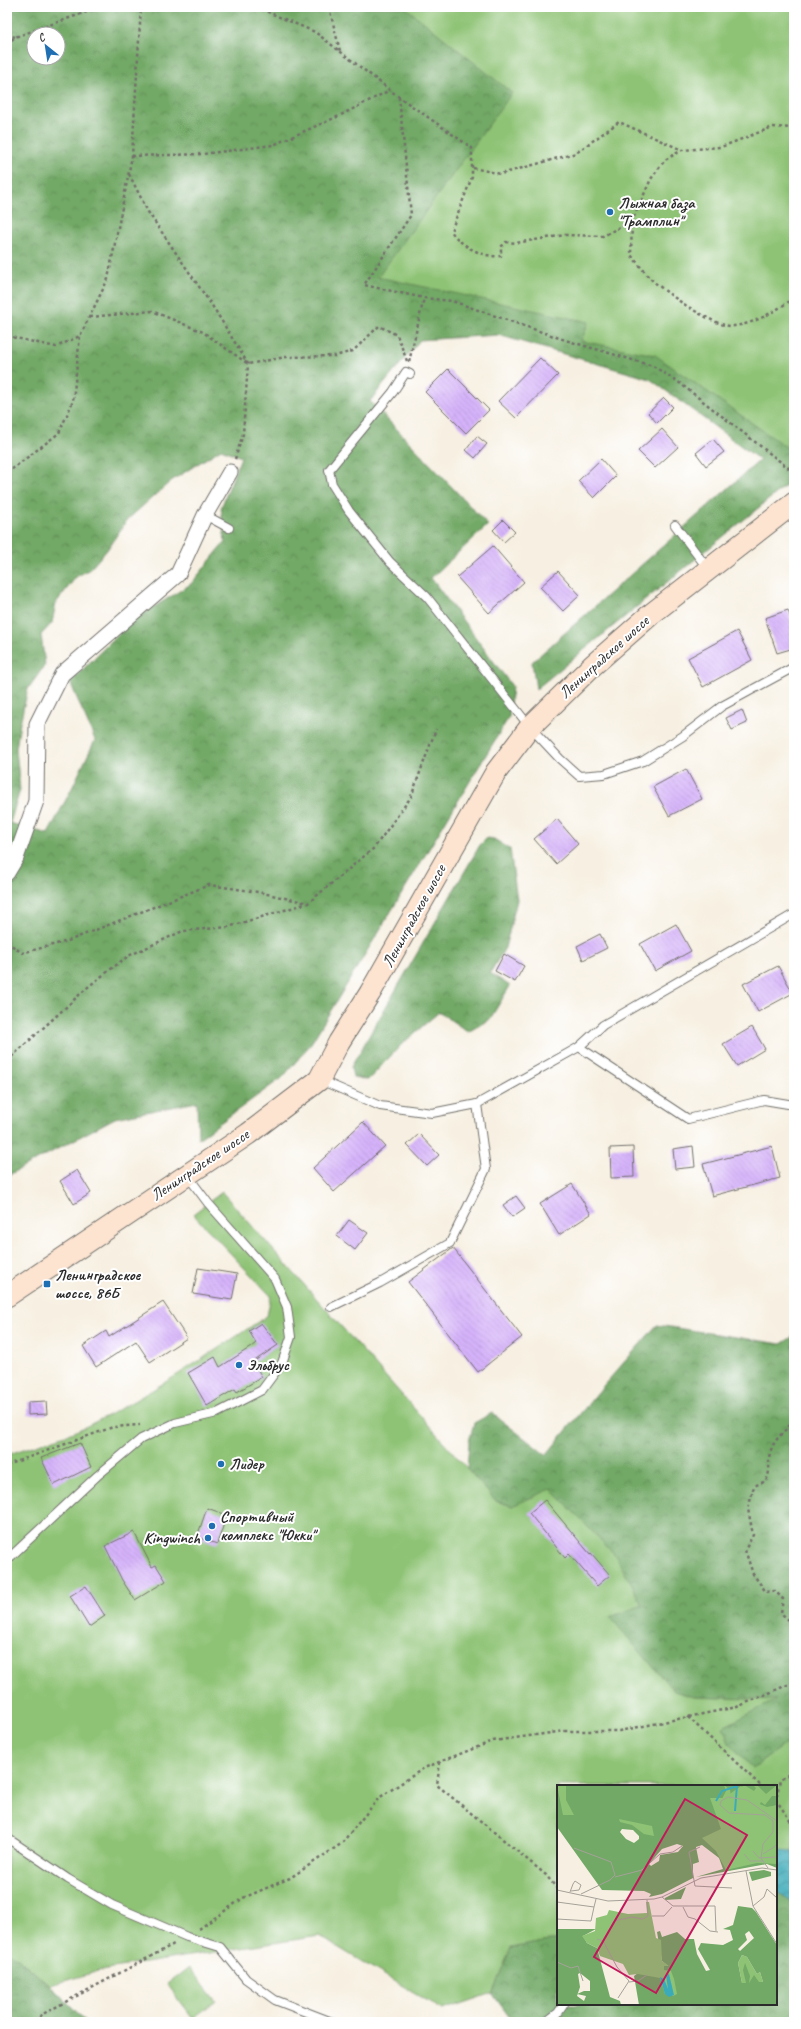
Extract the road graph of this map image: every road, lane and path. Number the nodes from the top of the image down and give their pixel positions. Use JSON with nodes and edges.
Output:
{"nodes":[{"id":1,"x":101,"y":7,"type":"edge"},
{"id":2,"x":141,"y":7,"type":"edge"},
{"id":3,"x":256,"y":7,"type":"edge"},
{"id":4,"x":329,"y":7,"type":"edge"},
{"id":5,"x":7,"y":34,"type":"edge"},
{"id":6,"x":15,"y":37,"type":"junction"},
{"id":7,"x":7,"y":44,"type":"edge"},
{"id":8,"x":340,"y":52,"type":"junction"},
{"id":9,"x":390,"y":90,"type":"junction"},
{"id":10,"x":399,"y":97,"type":"junction"},
{"id":11,"x":794,"y":128,"type":"edge"},
{"id":12,"x":682,"y":150,"type":"junction"},
{"id":13,"x":132,"y":156,"type":"junction"},
{"id":14,"x":473,"y":168,"type":"junction"},
{"id":15,"x":129,"y":173,"type":"junction"},
{"id":16,"x":632,"y":221,"type":"junction"},
{"id":17,"x":424,"y":298,"type":"junction"},
{"id":18,"x":794,"y":298,"type":"edge"},
{"id":19,"x":90,"y":318,"type":"junction"},
{"id":20,"x":7,"y":336,"type":"edge"},
{"id":21,"x":80,"y":336,"type":"junction"},
{"id":22,"x":248,"y":364,"type":"junction"},
{"id":23,"x":410,"y":374,"type":"dead end"},
{"id":24,"x":794,"y":467,"type":"edge"},
{"id":25,"x":230,"y":472,"type":"joint"},
{"id":26,"x":7,"y":474,"type":"edge"},
{"id":27,"x":794,"y":502,"type":"edge"},
{"id":28,"x":205,"y":515,"type":"junction"},
{"id":29,"x":675,"y":526,"type":"dead end"},
{"id":30,"x":229,"y":528,"type":"dead end"},
{"id":31,"x":708,"y":570,"type":"junction"},
{"id":32,"x":794,"y":667,"type":"edge"},
{"id":33,"x":530,"y":728,"type":"junction"},
{"id":34,"x":436,"y":729,"type":"dead end"},
{"id":35,"x":7,"y":873,"type":"edge"},
{"id":36,"x":308,"y":903,"type":"junction"},
{"id":37,"x":794,"y":914,"type":"edge"},
{"id":38,"x":7,"y":942,"type":"edge"},
{"id":39,"x":579,"y":1047,"type":"junction"},
{"id":40,"x":7,"y":1061,"type":"edge"},
{"id":41,"x":319,"y":1080,"type":"junction"},
{"id":42,"x":477,"y":1104,"type":"junction"},
{"id":43,"x":794,"y":1105,"type":"edge"},
{"id":44,"x":186,"y":1174,"type":"junction"},
{"id":45,"x":7,"y":1296,"type":"edge"},
{"id":46,"x":331,"y":1307,"type":"dead end"},
{"id":47,"x":794,"y":1420,"type":"edge"},
{"id":48,"x":113,"y":1427,"type":"dead end"},
{"id":49,"x":8,"y":1465,"type":"edge"},
{"id":50,"x":7,"y":1560,"type":"edge"},
{"id":51,"x":794,"y":1621,"type":"edge"},
{"id":52,"x":794,"y":1682,"type":"edge"},
{"id":53,"x":688,"y":1717,"type":"junction"},
{"id":54,"x":440,"y":1762,"type":"junction"},
{"id":55,"x":794,"y":1771,"type":"edge"},
{"id":56,"x":760,"y":1785,"type":"edge"},
{"id":57,"x":777,"y":1795,"type":"edge"},
{"id":58,"x":777,"y":1801,"type":"edge"},
{"id":59,"x":794,"y":1826,"type":"edge"},
{"id":60,"x":7,"y":1838,"type":"edge"},
{"id":61,"x":557,"y":1889,"type":"edge"},
{"id":62,"x":187,"y":1937,"type":"junction"},
{"id":63,"x":563,"y":2005,"type":"edge"},
{"id":64,"x":36,"y":2022,"type":"edge"},
{"id":65,"x":332,"y":2022,"type":"edge"},
{"id":66,"x":546,"y":2022,"type":"edge"}],
"edges":[{"from":1,"to":6,"type":"path"},
{"from":2,"to":13,"type":"path"},
{"from":3,"to":8,"type":"path"},
{"from":4,"to":8,"type":"path"},
{"from":5,"to":6,"type":"path"},
{"from":6,"to":7,"type":"path"},
{"from":8,"to":9,"type":"path"},
{"from":9,"to":10,"type":"path"},
{"from":9,"to":13,"type":"path"},
{"from":10,"to":14,"type":"path"},
{"from":10,"to":17,"type":"path"},
{"from":11,"to":12,"type":"path"},
{"from":12,"to":14,"type":"path"},
{"from":12,"to":16,"type":"path"},
{"from":13,"to":15,"type":"path"},
{"from":14,"to":16,"type":"path"},
{"from":15,"to":19,"type":"path"},
{"from":15,"to":22,"type":"path"},
{"from":16,"to":18,"type":"path"},
{"from":17,"to":22,"type":"path"},
{"from":17,"to":24,"type":"path"},
{"from":19,"to":21,"type":"path"},
{"from":19,"to":22,"type":"path"},
{"from":20,"to":21,"type":"path"},
{"from":21,"to":26,"type":"path"},
{"from":22,"to":25,"type":"path"},
{"from":23,"to":33,"type":"lane"},
{"from":25,"to":28,"type":"street"},
{"from":27,"to":31,"type":"main road","name":"Ленинградское шоссе"},
{"from":28,"to":30,"type":"lane"},
{"from":28,"to":35,"type":"street"},
{"from":29,"to":31,"type":"lane"},
{"from":31,"to":33,"type":"main road","name":"Ленинградское шоссе"},
{"from":32,"to":33,"type":"lane"},
{"from":33,"to":41,"type":"main road","name":"Ленинградское шоссе"},
{"from":34,"to":36,"type":"path"},
{"from":36,"to":38,"type":"path"},
{"from":36,"to":40,"type":"path"},
{"from":37,"to":39,"type":"lane"},
{"from":39,"to":42,"type":"lane"},
{"from":39,"to":43,"type":"lane"},
{"from":41,"to":42,"type":"lane"},
{"from":41,"to":44,"type":"main road","name":"Ленинградское шоссе"},
{"from":42,"to":46,"type":"lane"},
{"from":44,"to":45,"type":"main road","name":"Ленинградское шоссе"},
{"from":44,"to":50,"type":"lane"},
{"from":47,"to":51,"type":"path"},
{"from":48,"to":49,"type":"path"},
{"from":52,"to":53,"type":"path"},
{"from":53,"to":54,"type":"path"},
{"from":53,"to":56,"type":"path"},
{"from":54,"to":61,"type":"path"},
{"from":54,"to":62,"type":"path"},
{"from":55,"to":57,"type":"path"},
{"from":58,"to":59,"type":"path"},
{"from":60,"to":62,"type":"lane"},
{"from":62,"to":64,"type":"path"},
{"from":62,"to":65,"type":"lane"},
{"from":63,"to":66,"type":"lane"}]}
